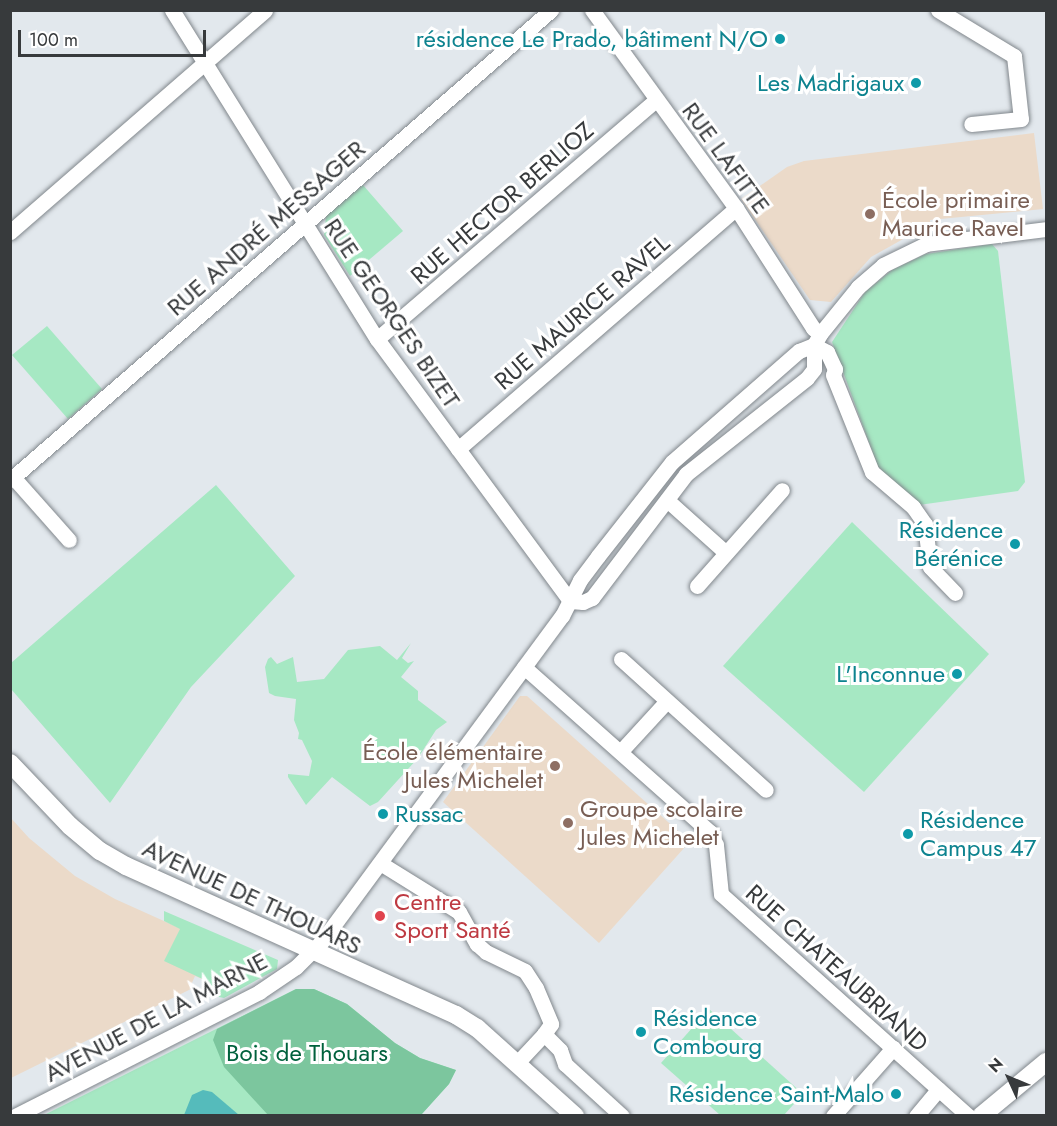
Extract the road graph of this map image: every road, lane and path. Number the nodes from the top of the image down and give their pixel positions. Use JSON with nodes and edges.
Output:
{"nodes":[{"id":1,"x":172,"y":10,"type":"edge"},
{"id":2,"x":265,"y":10,"type":"edge"},
{"id":3,"x":551,"y":10,"type":"edge"},
{"id":4,"x":592,"y":10,"type":"edge"},
{"id":5,"x":938,"y":10,"type":"edge"},
{"id":6,"x":205,"y":63,"type":"junction"},
{"id":7,"x":656,"y":100,"type":"junction"},
{"id":8,"x":971,"y":124,"type":"dead end"},
{"id":9,"x":736,"y":208,"type":"junction"},
{"id":10,"x":305,"y":224,"type":"junction"},
{"id":11,"x":1047,"y":229,"type":"edge"},
{"id":12,"x":10,"y":232,"type":"edge"},
{"id":13,"x":378,"y":339,"type":"junction"},
{"id":14,"x":817,"y":339,"type":"junction"},
{"id":15,"x":814,"y":369,"type":"junction"},
{"id":16,"x":833,"y":375,"type":"junction"},
{"id":17,"x":458,"y":449,"type":"junction"},
{"id":18,"x":12,"y":478,"type":"edge"},
{"id":19,"x":782,"y":490,"type":"dead end"},
{"id":20,"x":667,"y":500,"type":"junction"},
{"id":21,"x":69,"y":540,"type":"dead end"},
{"id":22,"x":726,"y":553,"type":"junction"},
{"id":23,"x":697,"y":586,"type":"dead end"},
{"id":24,"x":955,"y":593,"type":"dead end"},
{"id":25,"x":570,"y":601,"type":"junction"},
{"id":26,"x":621,"y":659,"type":"dead end"},
{"id":27,"x":525,"y":667,"type":"junction"},
{"id":28,"x":667,"y":701,"type":"junction"},
{"id":29,"x":621,"y":751,"type":"junction"},
{"id":30,"x":10,"y":763,"type":"edge"},
{"id":31,"x":766,"y":790,"type":"dead end"},
{"id":32,"x":380,"y":863,"type":"junction"},
{"id":33,"x":312,"y":951,"type":"junction"},
{"id":34,"x":544,"y":1034,"type":"junction"},
{"id":35,"x":893,"y":1048,"type":"junction"},
{"id":36,"x":1047,"y":1062,"type":"edge"},
{"id":37,"x":517,"y":1063,"type":"junction"},
{"id":38,"x":939,"y":1089,"type":"junction"},
{"id":39,"x":15,"y":1116,"type":"edge"},
{"id":40,"x":575,"y":1116,"type":"edge"},
{"id":41,"x":622,"y":1116,"type":"edge"},
{"id":42,"x":833,"y":1116,"type":"edge"},
{"id":43,"x":916,"y":1116,"type":"edge"},
{"id":44,"x":968,"y":1116,"type":"edge"},
{"id":45,"x":981,"y":1116,"type":"edge"}],
"edges":[{"from":1,"to":6,"type":"street","name":"RUE GEORGES BIZET"},
{"from":2,"to":6,"type":"street"},
{"from":3,"to":10,"type":"street","name":"RUE ANDRÉ MESSAGER"},
{"from":4,"to":7,"type":"street","name":"RUE LAFITTE"},
{"from":5,"to":8,"type":"street"},
{"from":6,"to":10,"type":"street","name":"RUE GEORGES BIZET"},
{"from":6,"to":12,"type":"street"},
{"from":7,"to":9,"type":"street","name":"RUE LAFITTE"},
{"from":7,"to":13,"type":"street","name":"RUE HECTOR BERLIOZ"},
{"from":9,"to":14,"type":"street","name":"RUE LAFITTE"},
{"from":9,"to":17,"type":"street","name":"RUE MAURICE RAVEL"},
{"from":10,"to":13,"type":"street","name":"RUE GEORGES BIZET"},
{"from":10,"to":18,"type":"street","name":"RUE ANDRÉ MESSAGER"},
{"from":11,"to":14,"type":"street","name":"AVENUE DE LA MARNE"},
{"from":13,"to":17,"type":"street","name":"RUE GEORGES BIZET"},
{"from":14,"to":15,"type":"street"},
{"from":14,"to":16,"type":"street","name":"RUE LAFITTE"},
{"from":14,"to":25,"type":"street","name":"AVENUE DE LA MARNE"},
{"from":15,"to":16,"type":"street"},
{"from":15,"to":20,"type":"street"},
{"from":16,"to":24,"type":"street","name":"RUE LAFITTE"},
{"from":17,"to":25,"type":"street","name":"RUE GEORGES BIZET"},
{"from":18,"to":21,"type":"street"},
{"from":19,"to":22,"type":"street"},
{"from":20,"to":22,"type":"street"},
{"from":20,"to":25,"type":"street"},
{"from":22,"to":23,"type":"street"},
{"from":25,"to":27,"type":"street","name":"AVENUE DE LA MARNE"},
{"from":26,"to":28,"type":"street"},
{"from":27,"to":29,"type":"street","name":"RUE CHATEAUBRIAND"},
{"from":27,"to":32,"type":"street","name":"AVENUE DE LA MARNE"},
{"from":28,"to":29,"type":"street"},
{"from":28,"to":31,"type":"street"},
{"from":29,"to":35,"type":"street","name":"RUE CHATEAUBRIAND"},
{"from":30,"to":33,"type":"street","name":"AVENUE DE THOUARS"},
{"from":32,"to":33,"type":"street","name":"AVENUE DE LA MARNE"},
{"from":32,"to":34,"type":"street"},
{"from":33,"to":37,"type":"street","name":"AVENUE DE THOUARS"},
{"from":33,"to":39,"type":"street","name":"AVENUE DE LA MARNE"},
{"from":34,"to":37,"type":"street"},
{"from":34,"to":41,"type":"street"},
{"from":35,"to":38,"type":"street","name":"RUE CHATEAUBRIAND"},
{"from":35,"to":42,"type":"street"},
{"from":36,"to":45,"type":"street"},
{"from":37,"to":40,"type":"street","name":"AVENUE DE THOUARS"},
{"from":38,"to":43,"type":"street"},
{"from":38,"to":44,"type":"street","name":"RUE CHATEAUBRIAND"}]}
